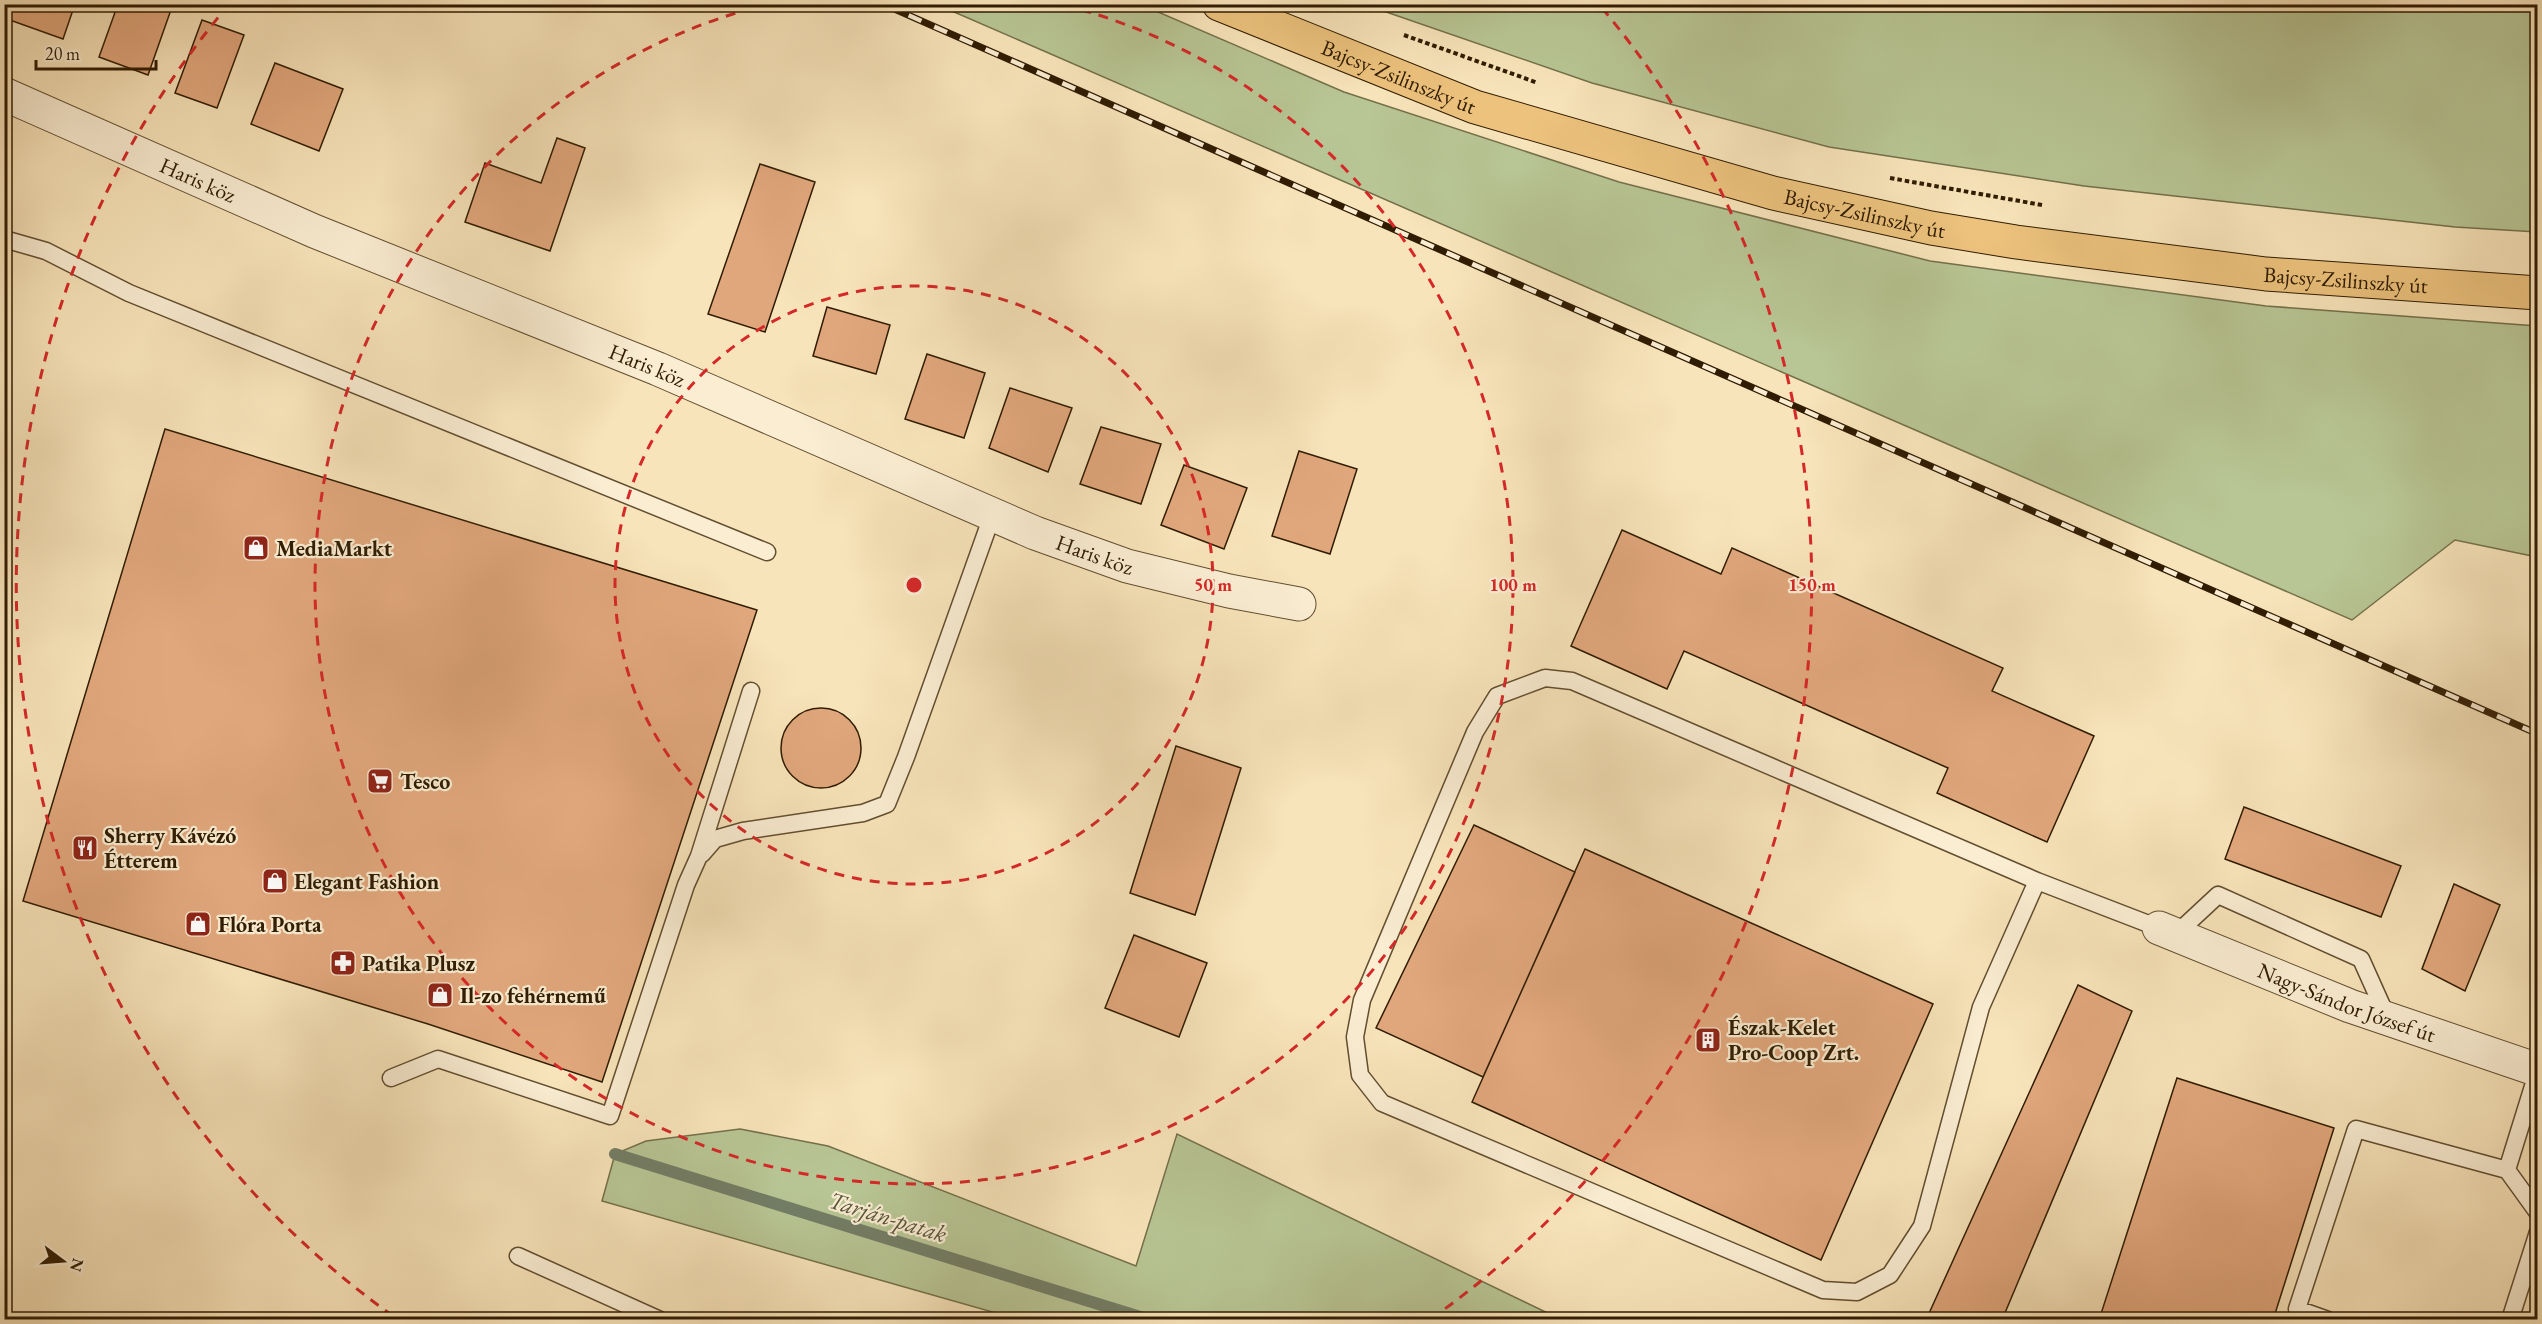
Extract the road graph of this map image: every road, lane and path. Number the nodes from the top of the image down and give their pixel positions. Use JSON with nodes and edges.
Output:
{"nodes":[{"id":1,"x":1219,"y":4,"type":"edge"},
{"id":2,"x":1394,"y":32,"type":"dead end"},
{"id":3,"x":1545,"y":86,"type":"dead end"},
{"id":4,"x":4,"y":94,"type":"edge"},
{"id":5,"x":1880,"y":176,"type":"dead end"},
{"id":6,"x":2052,"y":207,"type":"dead end"},
{"id":7,"x":4,"y":239,"type":"edge"},
{"id":8,"x":2538,"y":293,"type":"edge"},
{"id":9,"x":992,"y":516,"type":"junction"},
{"id":10,"x":767,"y":552,"type":"dead end"},
{"id":11,"x":1299,"y":604,"type":"dead end"},
{"id":12,"x":751,"y":691,"type":"dead end"},
{"id":13,"x":699,"y":856,"type":"junction"},
{"id":14,"x":2037,"y":880,"type":"junction"},
{"id":15,"x":2167,"y":931,"type":"junction"},
{"id":16,"x":2389,"y":1020,"type":"junction"},
{"id":17,"x":2538,"y":1070,"type":"edge"},
{"id":18,"x":391,"y":1078,"type":"dead end"},
{"id":19,"x":2507,"y":1170,"type":"junction"},
{"id":20,"x":2538,"y":1213,"type":"edge"},
{"id":21,"x":2538,"y":1232,"type":"edge"},
{"id":22,"x":518,"y":1256,"type":"dead end"},
{"id":23,"x":2295,"y":1314,"type":"edge"},
{"id":24,"x":660,"y":1320,"type":"edge"},
{"id":25,"x":2328,"y":1320,"type":"edge"},
{"id":26,"x":2510,"y":1320,"type":"edge"}],
"edges":[{"from":1,"to":8,"type":"main road","name":"Bajcsy-Zsilinszky út"},
{"from":2,"to":3,"type":"path"},
{"from":4,"to":9,"type":"street","name":"Haris köz"},
{"from":5,"to":6,"type":"path"},
{"from":7,"to":10,"type":"lane"},
{"from":9,"to":11,"type":"street","name":"Haris köz"},
{"from":9,"to":13,"type":"lane"},
{"from":12,"to":13,"type":"lane"},
{"from":13,"to":18,"type":"lane"},
{"from":14,"to":14,"type":"lane"},
{"from":14,"to":15,"type":"lane"},
{"from":15,"to":16,"type":"street","name":"Nagy-Sándor József út"},
{"from":15,"to":16,"type":"lane"},
{"from":16,"to":17,"type":"street","name":"Nagy-Sándor József út"},
{"from":17,"to":19,"type":"lane"},
{"from":19,"to":20,"type":"lane"},
{"from":19,"to":23,"type":"lane"},
{"from":21,"to":26,"type":"lane"},
{"from":22,"to":24,"type":"lane"},
{"from":23,"to":25,"type":"lane"}]}
